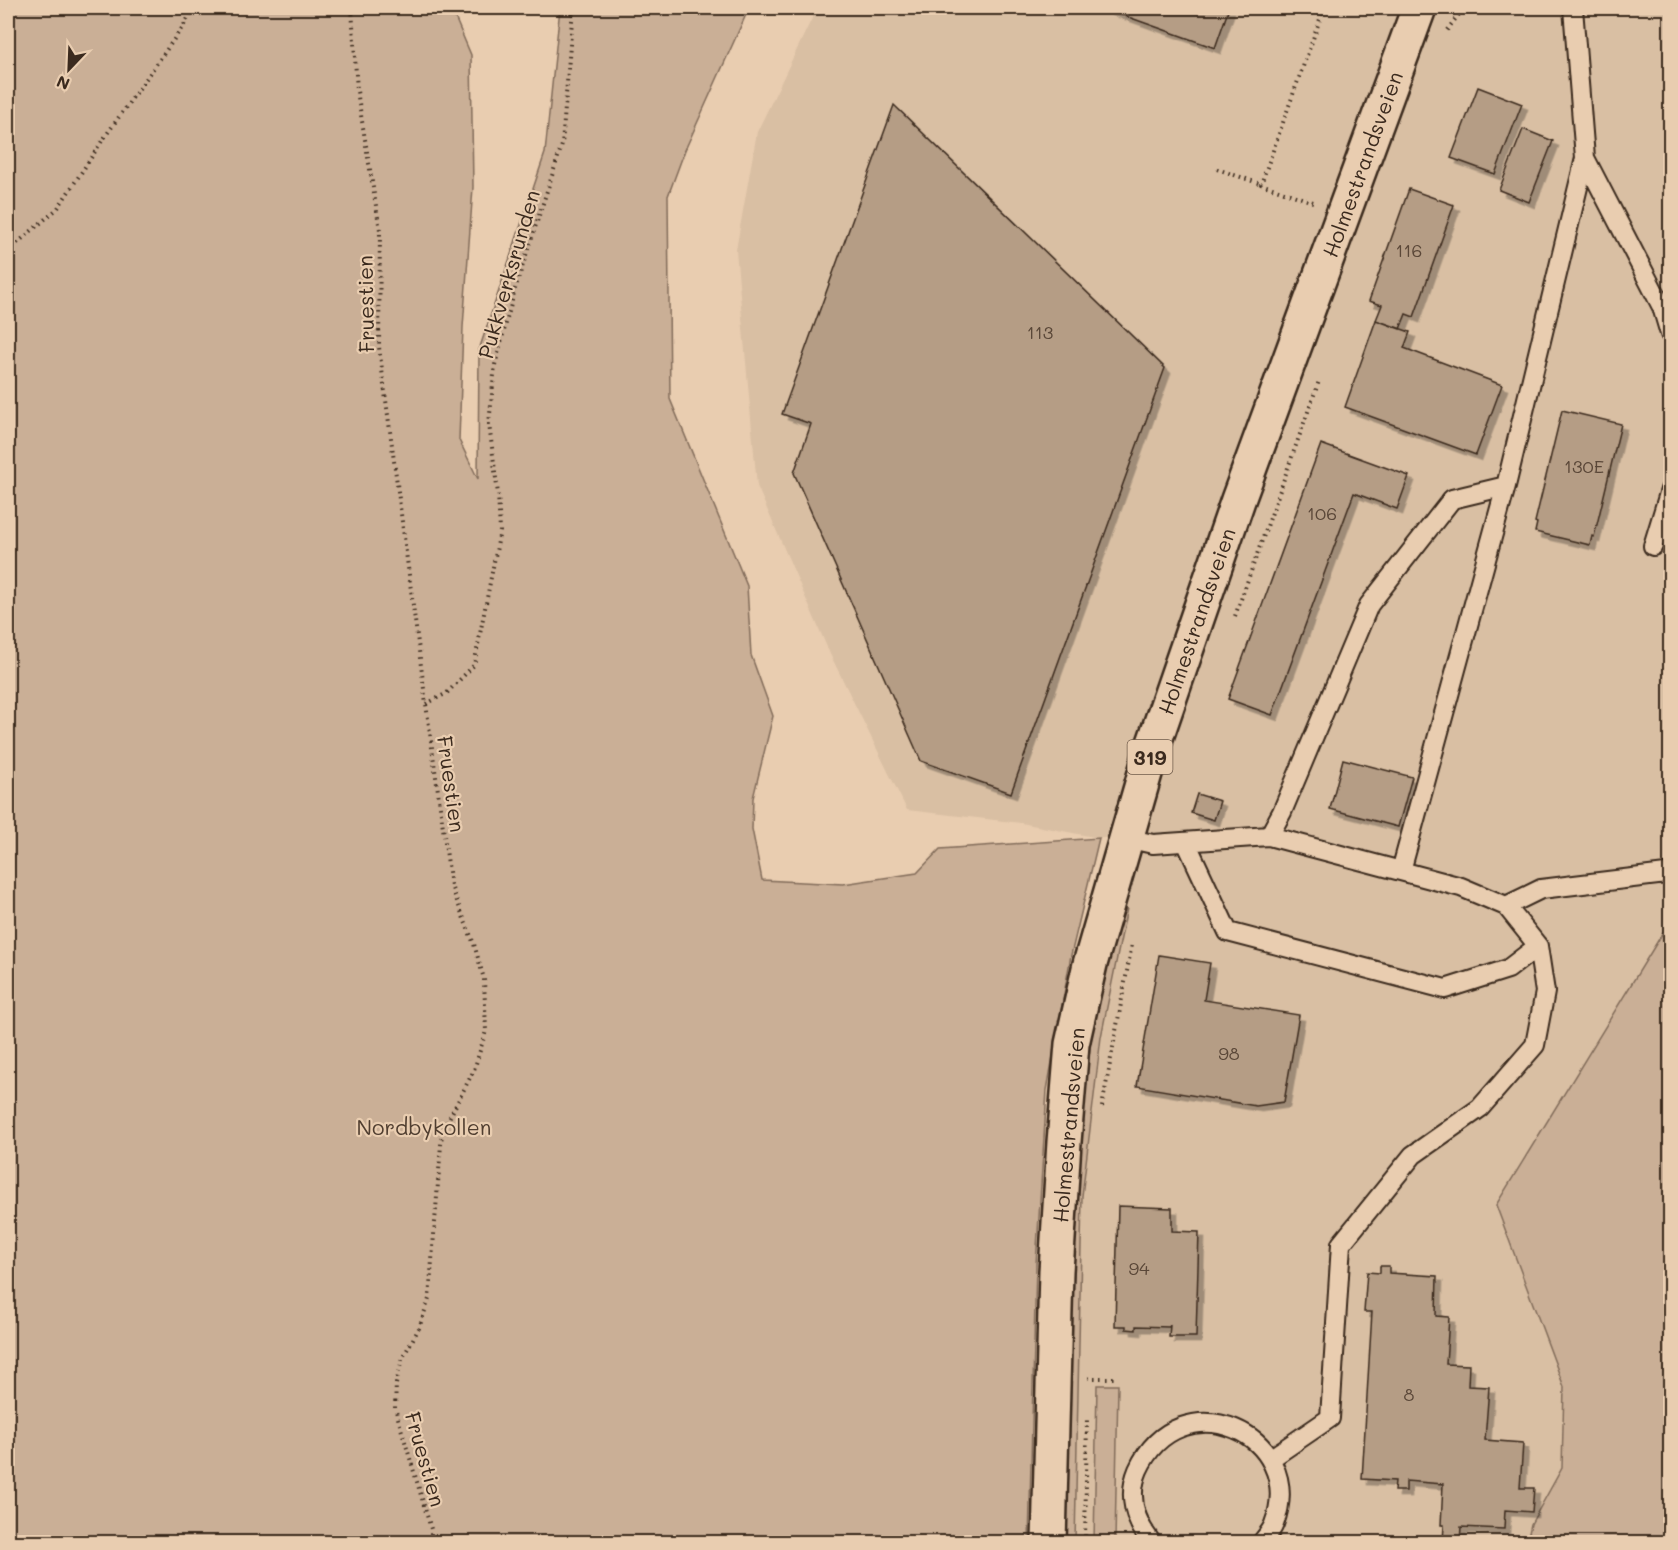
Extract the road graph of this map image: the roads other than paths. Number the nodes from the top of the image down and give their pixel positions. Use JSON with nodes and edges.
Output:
{"nodes":[{"id":1,"x":1419,"y":8,"type":"edge"},
{"id":2,"x":1573,"y":8,"type":"edge"},
{"id":3,"x":1585,"y":158,"type":"junction"},
{"id":4,"x":1671,"y":334,"type":"edge"},
{"id":5,"x":1506,"y":486,"type":"junction"},
{"id":6,"x":1671,"y":490,"type":"edge"},
{"id":7,"x":1653,"y":546,"type":"dead end"},
{"id":8,"x":1269,"y":836,"type":"junction"},
{"id":9,"x":1125,"y":838,"type":"junction"},
{"id":10,"x":1186,"y":842,"type":"junction"},
{"id":11,"x":1401,"y":871,"type":"junction"},
{"id":12,"x":1666,"y":874,"type":"dead end"},
{"id":13,"x":1506,"y":906,"type":"junction"},
{"id":14,"x":1538,"y":946,"type":"junction"},
{"id":15,"x":1270,"y":1459,"type":"junction"},
{"id":16,"x":1273,"y":1534,"type":"edge"},
{"id":17,"x":1140,"y":1535,"type":"edge"},
{"id":18,"x":1049,"y":1542,"type":"edge"},
{"id":19,"x":1151,"y":1542,"type":"edge"},
{"id":20,"x":1262,"y":1542,"type":"edge"}],
"edges":[{"from":1,"to":9,"type":"main road","name":"Holmestrandsveien","number":"319"},
{"from":2,"to":3,"type":"lane"},
{"from":3,"to":4,"type":"lane"},
{"from":3,"to":5,"type":"lane"},
{"from":5,"to":8,"type":"lane"},
{"from":5,"to":11,"type":"lane"},
{"from":6,"to":7,"type":"lane"},
{"from":8,"to":10,"type":"lane"},
{"from":8,"to":11,"type":"lane"},
{"from":9,"to":10,"type":"lane"},
{"from":9,"to":18,"type":"main road","name":"Holmestrandsveien","number":"319"},
{"from":10,"to":14,"type":"lane"},
{"from":11,"to":13,"type":"lane"},
{"from":12,"to":13,"type":"lane"},
{"from":13,"to":14,"type":"lane"},
{"from":14,"to":15,"type":"lane"},
{"from":15,"to":16,"type":"lane"},
{"from":15,"to":17,"type":"lane"},
{"from":16,"to":20,"type":"lane"},
{"from":17,"to":19,"type":"lane"}]}
